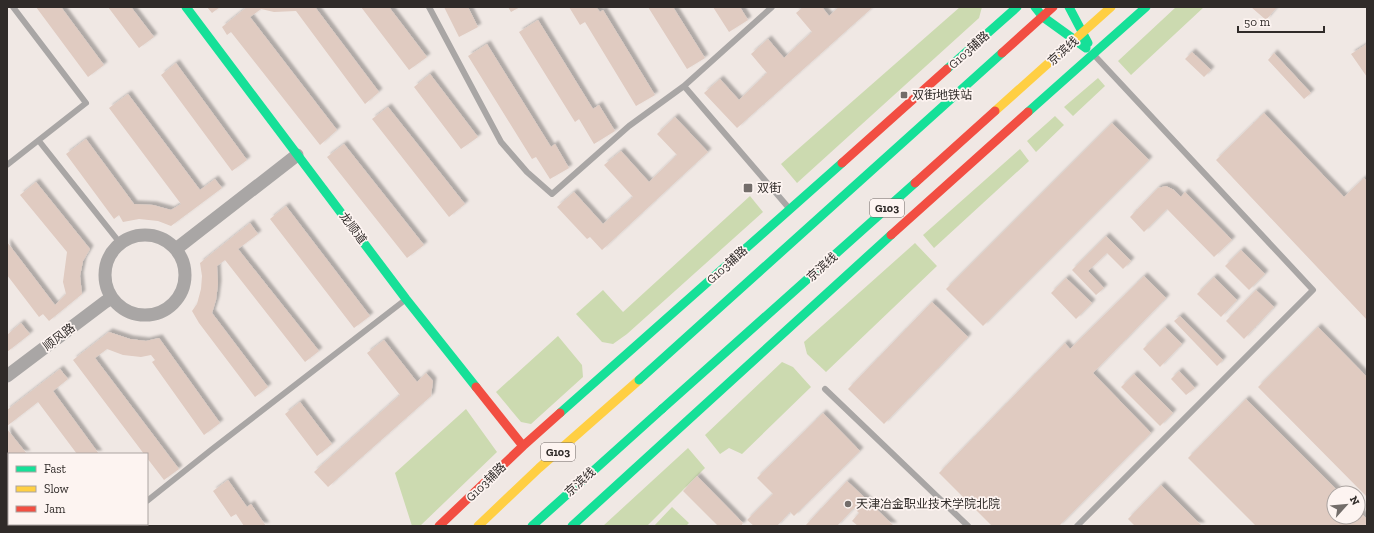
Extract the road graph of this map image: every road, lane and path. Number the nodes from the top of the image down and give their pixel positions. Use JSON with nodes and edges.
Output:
{"nodes":[{"id":1,"x":13,"y":7,"type":"edge"},
{"id":2,"x":186,"y":7,"type":"edge"},
{"id":3,"x":429,"y":7,"type":"edge"},
{"id":4,"x":772,"y":7,"type":"edge"},
{"id":5,"x":1017,"y":7,"type":"edge"},
{"id":6,"x":1035,"y":7,"type":"edge"},
{"id":7,"x":1053,"y":7,"type":"edge"},
{"id":8,"x":1069,"y":7,"type":"edge"},
{"id":9,"x":1111,"y":7,"type":"edge"},
{"id":10,"x":1146,"y":7,"type":"edge"},
{"id":11,"x":1094,"y":54,"type":"junction"},
{"id":12,"x":684,"y":86,"type":"junction"},
{"id":13,"x":39,"y":141,"type":"junction"},
{"id":14,"x":297,"y":155,"type":"junction"},
{"id":15,"x":7,"y":166,"type":"edge"},
{"id":16,"x":790,"y":209,"type":"junction"},
{"id":17,"x":120,"y":243,"type":"junction"},
{"id":18,"x":176,"y":249,"type":"junction"},
{"id":19,"x":112,"y":298,"type":"junction"},
{"id":20,"x":406,"y":299,"type":"junction"},
{"id":21,"x":7,"y":376,"type":"edge"},
{"id":22,"x":825,"y":389,"type":"dead end"},
{"id":23,"x":523,"y":446,"type":"junction"},
{"id":24,"x":148,"y":500,"type":"edge"},
{"id":25,"x":439,"y":526,"type":"edge"},
{"id":26,"x":478,"y":526,"type":"edge"},
{"id":27,"x":532,"y":526,"type":"edge"},
{"id":28,"x":572,"y":526,"type":"edge"},
{"id":29,"x":968,"y":526,"type":"edge"},
{"id":30,"x":1078,"y":526,"type":"edge"}],
"edges":[{"from":1,"to":13,"type":"lane"},
{"from":2,"to":14,"type":"main road","name":"龙顺道"},
{"from":3,"to":12,"type":"lane"},
{"from":4,"to":12,"type":"lane"},
{"from":5,"to":16,"type":"main road","name":"G103辅路"},
{"from":6,"to":11,"type":"main road"},
{"from":7,"to":26,"type":"main road","number":"G103","bridge":true},
{"from":8,"to":11,"type":"main road"},
{"from":9,"to":27,"type":"main road","name":"京滨线","number":"G103","bridge":true},
{"from":10,"to":11,"type":"main road"},
{"from":11,"to":28,"type":"main road"},
{"from":11,"to":30,"type":"lane"},
{"from":12,"to":16,"type":"lane"},
{"from":13,"to":15,"type":"lane"},
{"from":13,"to":17,"type":"lane"},
{"from":14,"to":18,"type":"street"},
{"from":14,"to":20,"type":"main road","name":"龙顺道"},
{"from":16,"to":23,"type":"main road","name":"G103辅路"},
{"from":17,"to":18,"type":"street"},
{"from":17,"to":19,"type":"street"},
{"from":18,"to":19,"type":"street"},
{"from":19,"to":21,"type":"street","name":"顺风路"},
{"from":20,"to":23,"type":"main road","name":"龙顺道"},
{"from":20,"to":24,"type":"lane"},
{"from":22,"to":29,"type":"lane"},
{"from":23,"to":25,"type":"main road","name":"G103辅路"}]}
